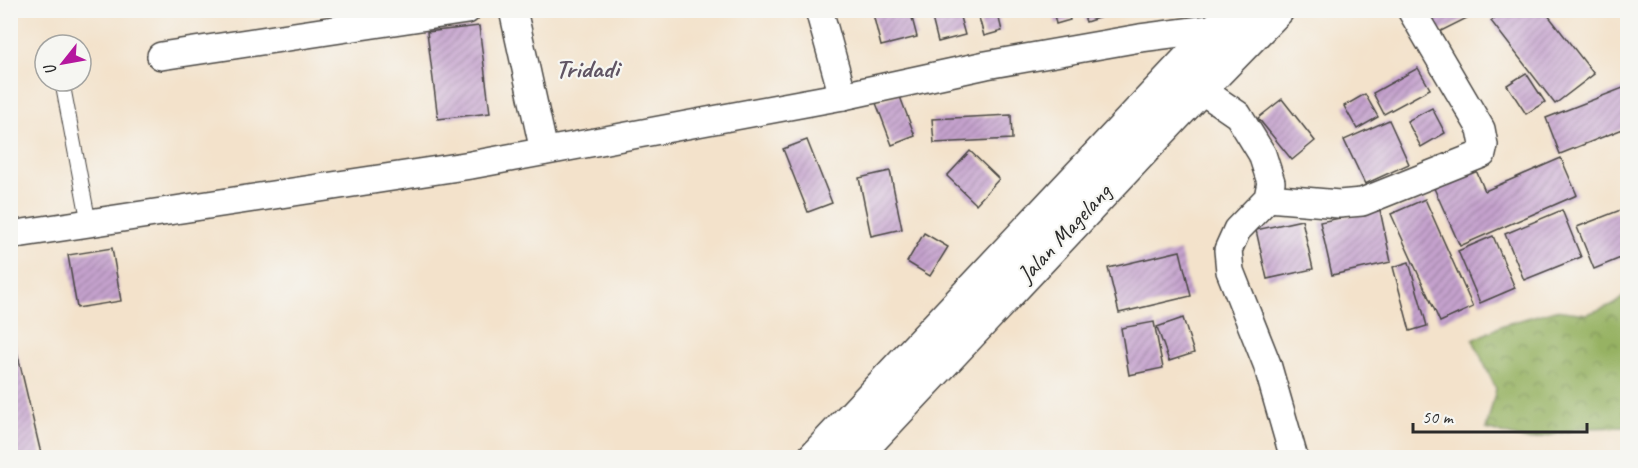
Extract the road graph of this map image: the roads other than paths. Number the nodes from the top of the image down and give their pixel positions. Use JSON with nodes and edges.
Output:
{"nodes":[{"id":1,"x":467,"y":10,"type":"edge"},
{"id":2,"x":513,"y":10,"type":"edge"},
{"id":3,"x":819,"y":10,"type":"edge"},
{"id":4,"x":1277,"y":10,"type":"edge"},
{"id":5,"x":1411,"y":10,"type":"edge"},
{"id":6,"x":1226,"y":19,"type":"edge"},
{"id":7,"x":161,"y":56,"type":"dead end"},
{"id":8,"x":1200,"y":89,"type":"junction"},
{"id":9,"x":64,"y":93,"type":"edge"},
{"id":10,"x":843,"y":96,"type":"junction"},
{"id":11,"x":544,"y":152,"type":"junction"},
{"id":12,"x":1268,"y":198,"type":"junction"},
{"id":13,"x":89,"y":224,"type":"junction"},
{"id":14,"x":10,"y":236,"type":"edge"},
{"id":15,"x":814,"y":458,"type":"edge"},
{"id":16,"x":853,"y":458,"type":"edge"},
{"id":17,"x":1294,"y":458,"type":"edge"}],
"edges":[{"from":1,"to":7,"type":"street"},
{"from":2,"to":11,"type":"street"},
{"from":3,"to":10,"type":"street"},
{"from":4,"to":8,"type":"highway","name":"Jalan Magelang"},
{"from":5,"to":12,"type":"street"},
{"from":6,"to":10,"type":"street"},
{"from":6,"to":15,"type":"highway","name":"Jalan Magelang"},
{"from":8,"to":12,"type":"street"},
{"from":8,"to":16,"type":"highway","name":"Jalan Magelang"},
{"from":9,"to":13,"type":"lane"},
{"from":10,"to":11,"type":"street"},
{"from":11,"to":13,"type":"street"},
{"from":12,"to":17,"type":"street"},
{"from":13,"to":14,"type":"street"}]}
